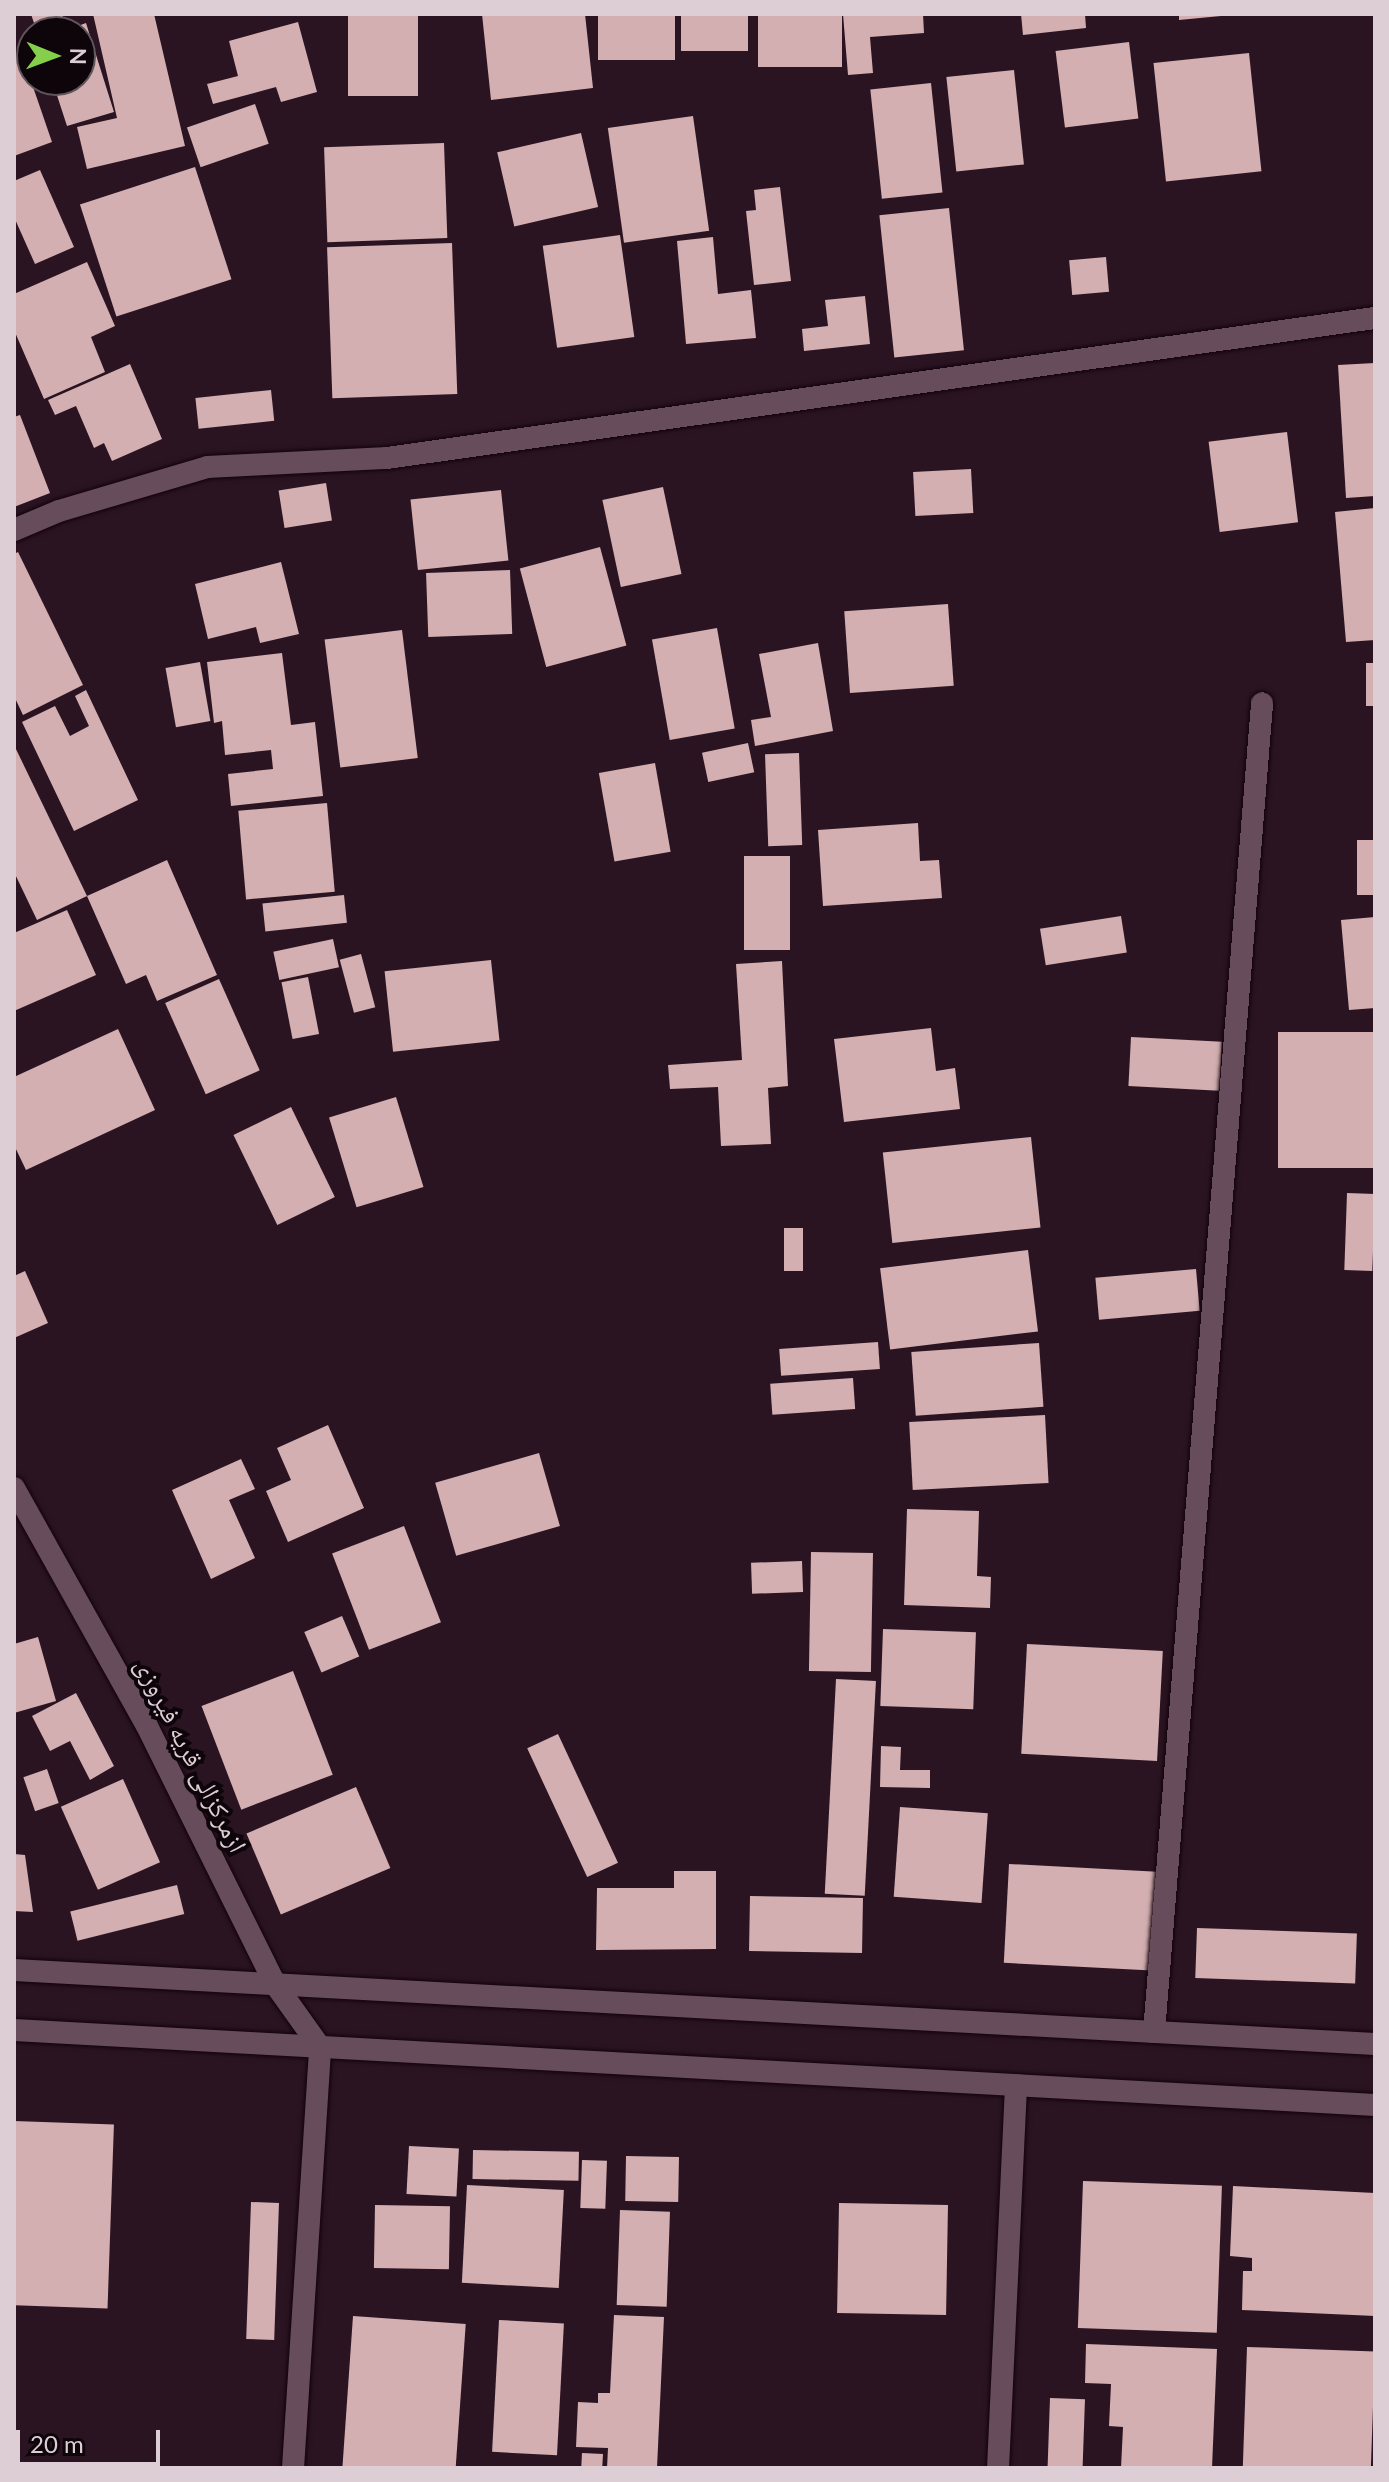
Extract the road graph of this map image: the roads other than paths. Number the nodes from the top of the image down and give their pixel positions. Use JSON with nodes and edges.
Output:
{"nodes":[{"id":1,"x":1375,"y":318,"type":"edge"},
{"id":2,"x":14,"y":530,"type":"edge"},
{"id":3,"x":1262,"y":703,"type":"dead end"},
{"id":4,"x":14,"y":1488,"type":"edge"},
{"id":5,"x":14,"y":1970,"type":"edge"},
{"id":6,"x":275,"y":1984,"type":"junction"},
{"id":7,"x":14,"y":2030,"type":"edge"},
{"id":8,"x":1154,"y":2032,"type":"junction"},
{"id":9,"x":1375,"y":2044,"type":"edge"},
{"id":10,"x":320,"y":2047,"type":"junction"},
{"id":11,"x":1016,"y":2085,"type":"junction"},
{"id":12,"x":1375,"y":2105,"type":"edge"},
{"id":13,"x":293,"y":2468,"type":"edge"},
{"id":14,"x":998,"y":2468,"type":"edge"}],
"edges":[{"from":1,"to":2,"type":"street"},
{"from":3,"to":8,"type":"street"},
{"from":4,"to":6,"type":"street","name":"ازمرکزالی قریه فیروزی"},
{"from":5,"to":6,"type":"street"},
{"from":6,"to":8,"type":"street"},
{"from":6,"to":10,"type":"street","name":"ازمرکزالی قریه فیروزی"},
{"from":7,"to":10,"type":"street"},
{"from":8,"to":9,"type":"street"},
{"from":10,"to":11,"type":"street"},
{"from":10,"to":13,"type":"street"},
{"from":11,"to":12,"type":"street"},
{"from":11,"to":14,"type":"street"}]}
